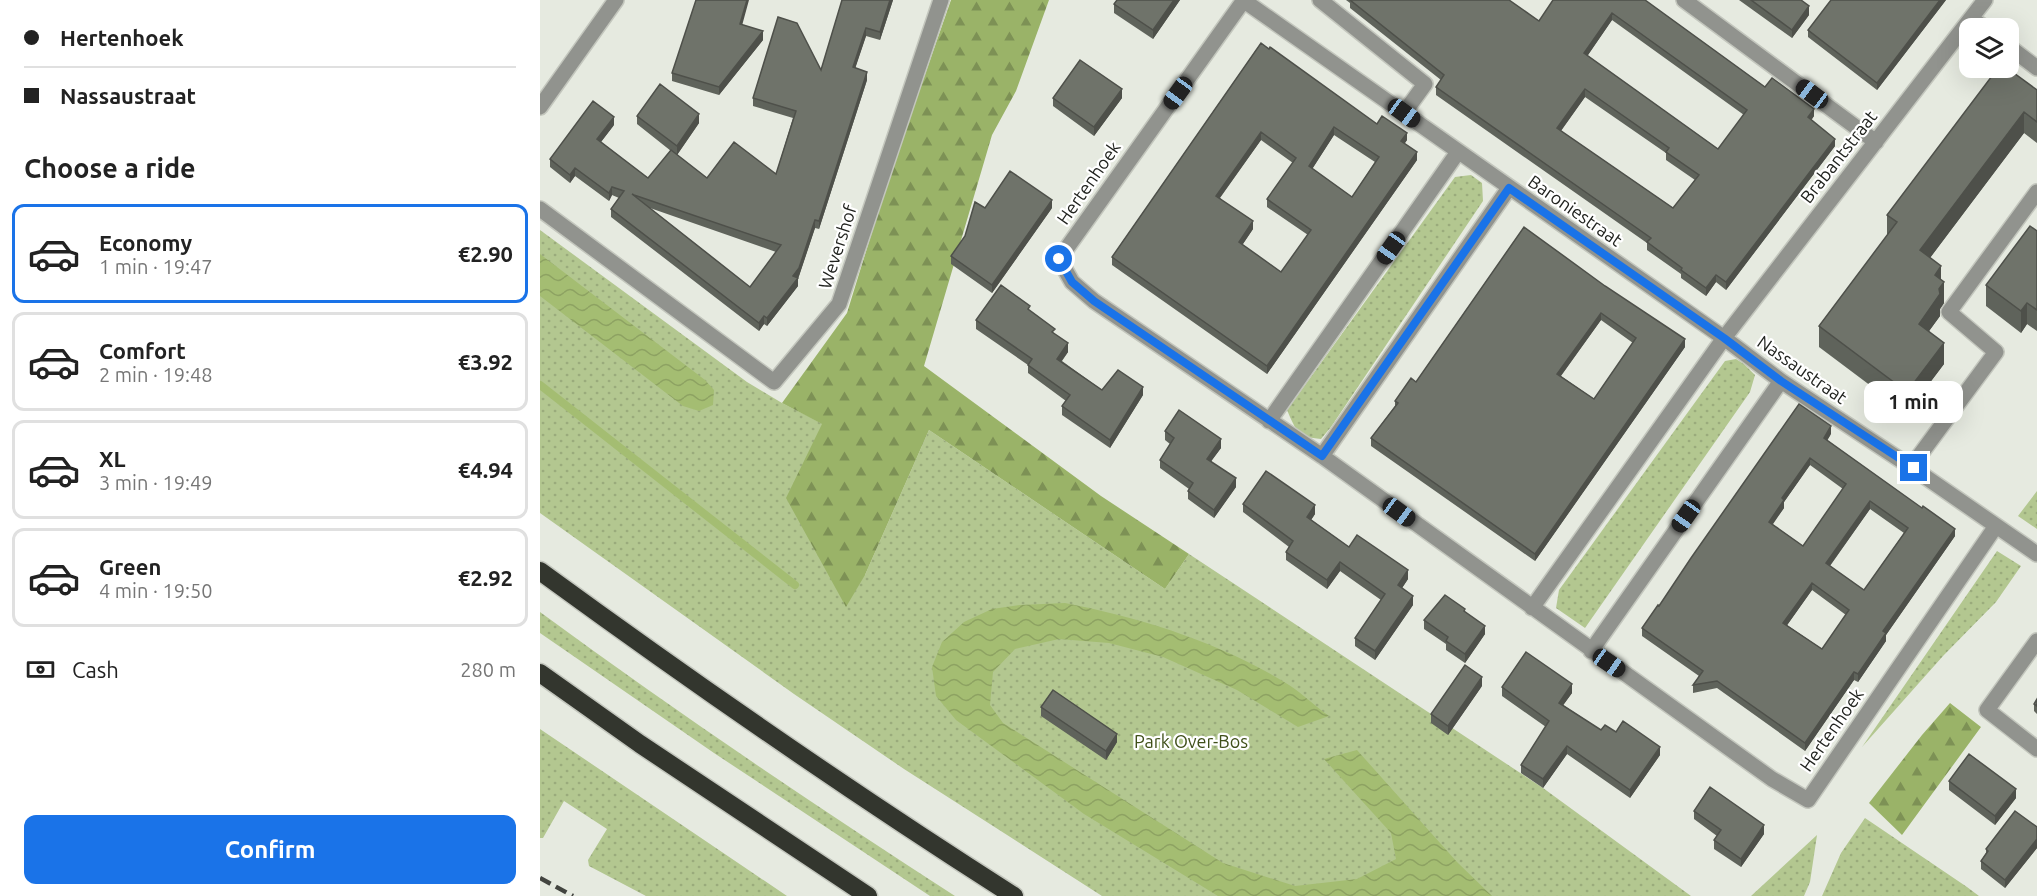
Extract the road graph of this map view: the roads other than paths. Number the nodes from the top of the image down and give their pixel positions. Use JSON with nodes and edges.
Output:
{"nodes":[{"id":1,"x":616,"y":0,"type":"edge"},
{"id":2,"x":941,"y":0,"type":"edge"},
{"id":3,"x":1244,"y":0,"type":"edge"},
{"id":4,"x":1320,"y":0,"type":"edge"},
{"id":5,"x":1684,"y":0,"type":"edge"},
{"id":6,"x":1985,"y":0,"type":"edge"},
{"id":7,"x":1971,"y":18,"type":"edge"},
{"id":8,"x":1959,"y":34,"type":"edge"},
{"id":9,"x":2019,"y":54,"type":"edge"},
{"id":10,"x":2037,"y":68,"type":"edge"},
{"id":11,"x":540,"y":107,"type":"edge"},
{"id":12,"x":1404,"y":113,"type":"junction"},
{"id":13,"x":1876,"y":142,"type":"junction"},
{"id":14,"x":1458,"y":152,"type":"junction"},
{"id":15,"x":1509,"y":188,"type":"junction"},
{"id":16,"x":2037,"y":192,"type":"edge"},
{"id":17,"x":540,"y":209,"type":"edge"},
{"id":18,"x":1724,"y":338,"type":"junction"},
{"id":19,"x":1781,"y":381,"type":"junction"},
{"id":20,"x":1269,"y":421,"type":"junction"},
{"id":21,"x":1322,"y":456,"type":"junction"},
{"id":22,"x":1911,"y":467,"type":"junction"},
{"id":23,"x":1996,"y":526,"type":"junction"},
{"id":24,"x":2037,"y":554,"type":"edge"},
{"id":25,"x":540,"y":571,"type":"edge"},
{"id":26,"x":1532,"y":608,"type":"junction"},
{"id":27,"x":2037,"y":641,"type":"edge"},
{"id":28,"x":1591,"y":651,"type":"junction"},
{"id":29,"x":540,"y":673,"type":"edge"},
{"id":30,"x":2037,"y":749,"type":"edge"},
{"id":31,"x":868,"y":896,"type":"edge"},
{"id":32,"x":1014,"y":896,"type":"edge"}],
"edges":[{"from":1,"to":11,"type":"street"},
{"from":2,"to":17,"type":"street","name":"Wevershof"},
{"from":3,"to":12,"type":"street","name":"Baroniestraat"},
{"from":3,"to":20,"type":"street","name":"Hertenhoek"},
{"from":4,"to":12,"type":"street"},
{"from":5,"to":13,"type":"street"},
{"from":6,"to":7,"type":"street","name":"Brabantstraat"},
{"from":8,"to":13,"type":"street","name":"Brabantstraat"},
{"from":9,"to":10,"type":"street"},
{"from":12,"to":14,"type":"street","name":"Baroniestraat"},
{"from":13,"to":18,"type":"street","name":"Brabantstraat"},
{"from":14,"to":15,"type":"street","name":"Baroniestraat"},
{"from":14,"to":20,"type":"street"},
{"from":15,"to":18,"type":"street","name":"Baroniestraat"},
{"from":15,"to":21,"type":"street"},
{"from":16,"to":22,"type":"street"},
{"from":18,"to":19,"type":"street","name":"Nassaustraat"},
{"from":18,"to":26,"type":"street"},
{"from":19,"to":22,"type":"street","name":"Nassaustraat"},
{"from":19,"to":28,"type":"street"},
{"from":20,"to":21,"type":"street","name":"Hertenhoek"},
{"from":21,"to":26,"type":"street","name":"Hertenhoek"},
{"from":22,"to":23,"type":"street","name":"Nassaustraat"},
{"from":23,"to":24,"type":"street","name":"Nassaustraat"},
{"from":23,"to":28,"type":"street","name":"Hertenhoek"},
{"from":25,"to":32,"type":"highway"},
{"from":26,"to":28,"type":"street","name":"Hertenhoek"},
{"from":27,"to":30,"type":"street"},
{"from":29,"to":31,"type":"highway"}]}
